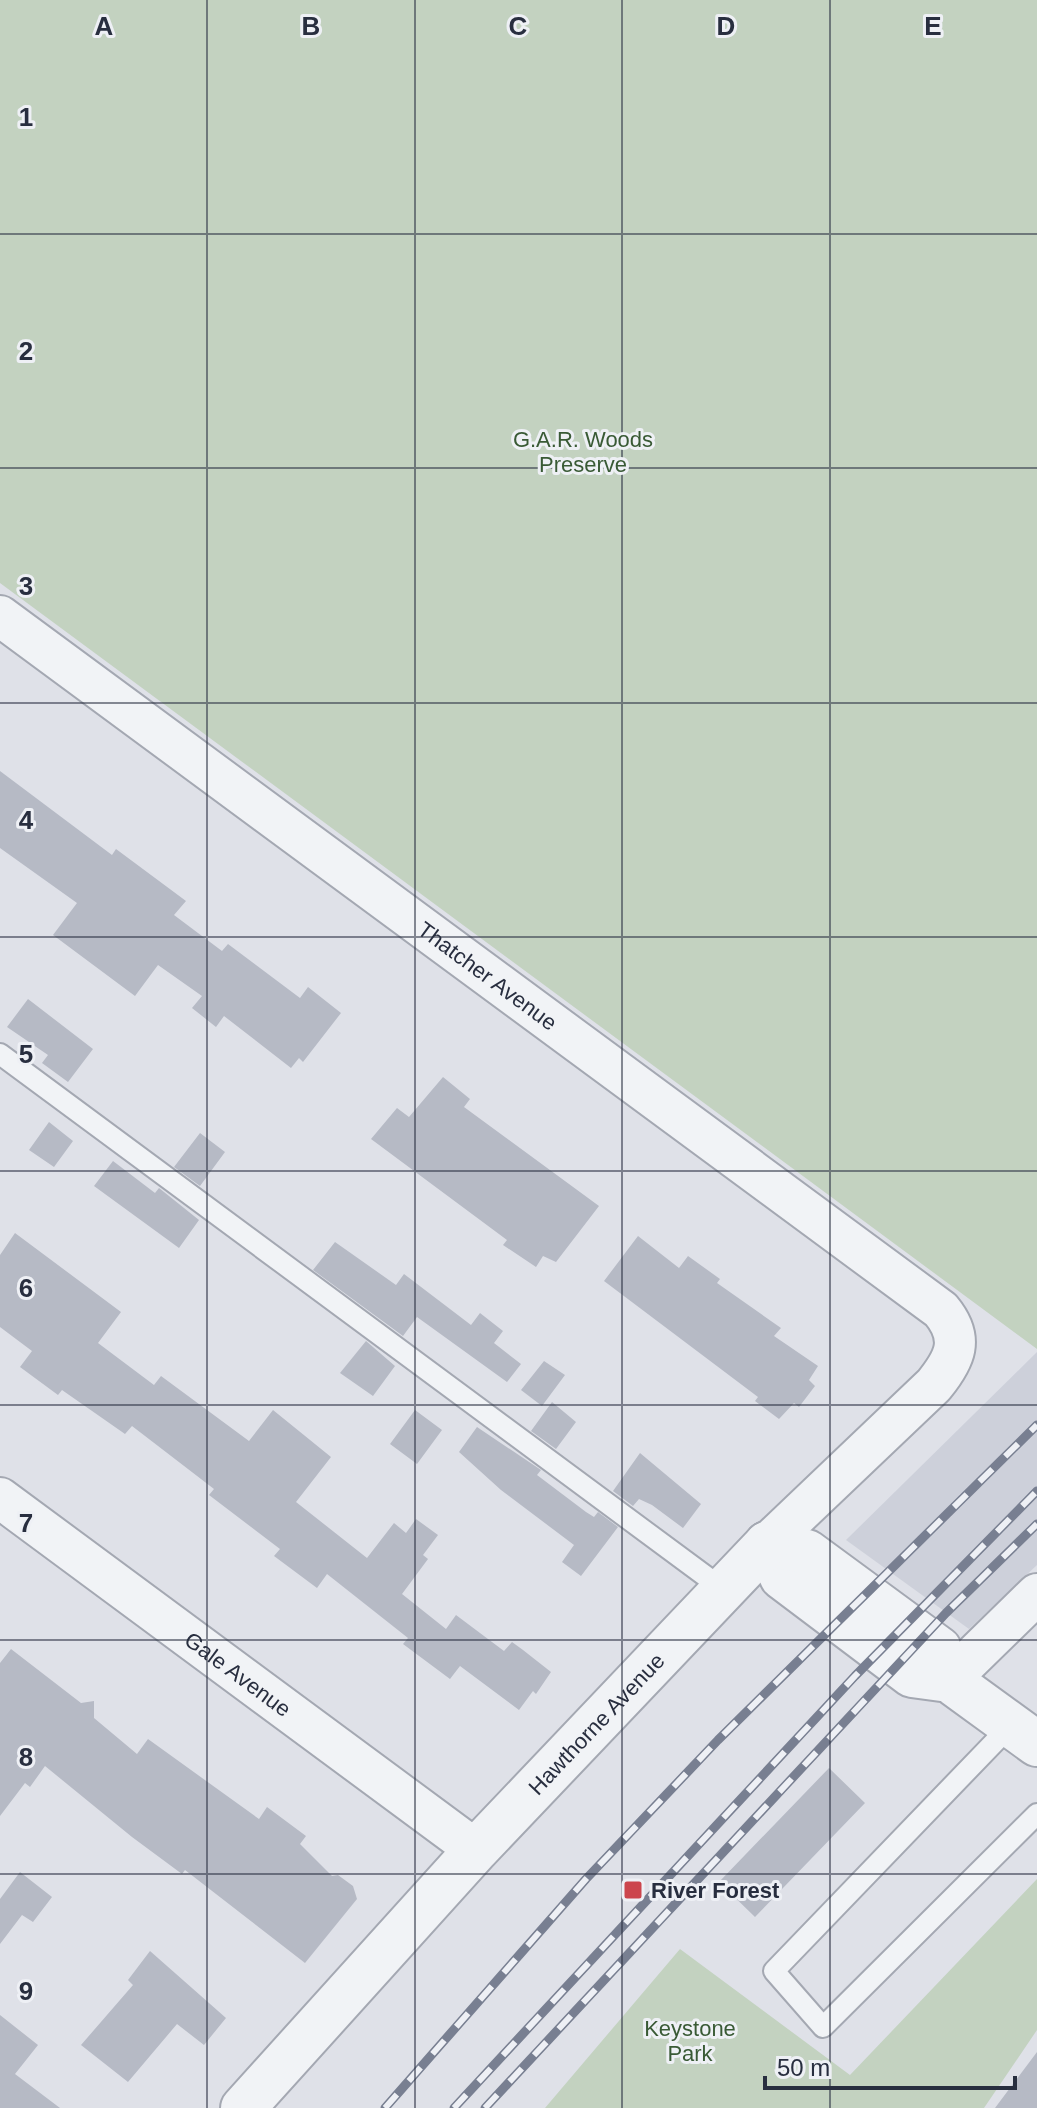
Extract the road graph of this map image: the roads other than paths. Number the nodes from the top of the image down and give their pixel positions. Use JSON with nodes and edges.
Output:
{"nodes":[{"id":1,"x":4,"y":628,"type":"edge"},
{"id":2,"x":0,"y":1054,"type":"edge"},
{"id":3,"x":955,"y":1348,"type":"joint"},
{"id":4,"x":0,"y":1498,"type":"edge"},
{"id":5,"x":767,"y":1544,"type":"junction"},
{"id":6,"x":723,"y":1589,"type":"junction"},
{"id":7,"x":1037,"y":1594,"type":"edge"},
{"id":8,"x":949,"y":1680,"type":"junction"},
{"id":9,"x":1028,"y":1732,"type":"edge"},
{"id":10,"x":1037,"y":1814,"type":"edge"},
{"id":11,"x":476,"y":1850,"type":"junction"},
{"id":12,"x":243,"y":2108,"type":"edge"}],
"edges":[{"from":1,"to":3,"type":"street","name":"Thatcher Avenue"},
{"from":2,"to":6,"type":"lane"},
{"from":3,"to":5,"type":"street","name":"Hawthorne Avenue"},
{"from":4,"to":11,"type":"street","name":"Gale Avenue"},
{"from":5,"to":6,"type":"street","name":"Hawthorne Avenue"},
{"from":5,"to":8,"type":"street"},
{"from":6,"to":11,"type":"street","name":"Hawthorne Avenue"},
{"from":7,"to":8,"type":"street"},
{"from":8,"to":9,"type":"street"},
{"from":9,"to":10,"type":"lane"},
{"from":11,"to":12,"type":"street","name":"Hawthorne Avenue"}]}
